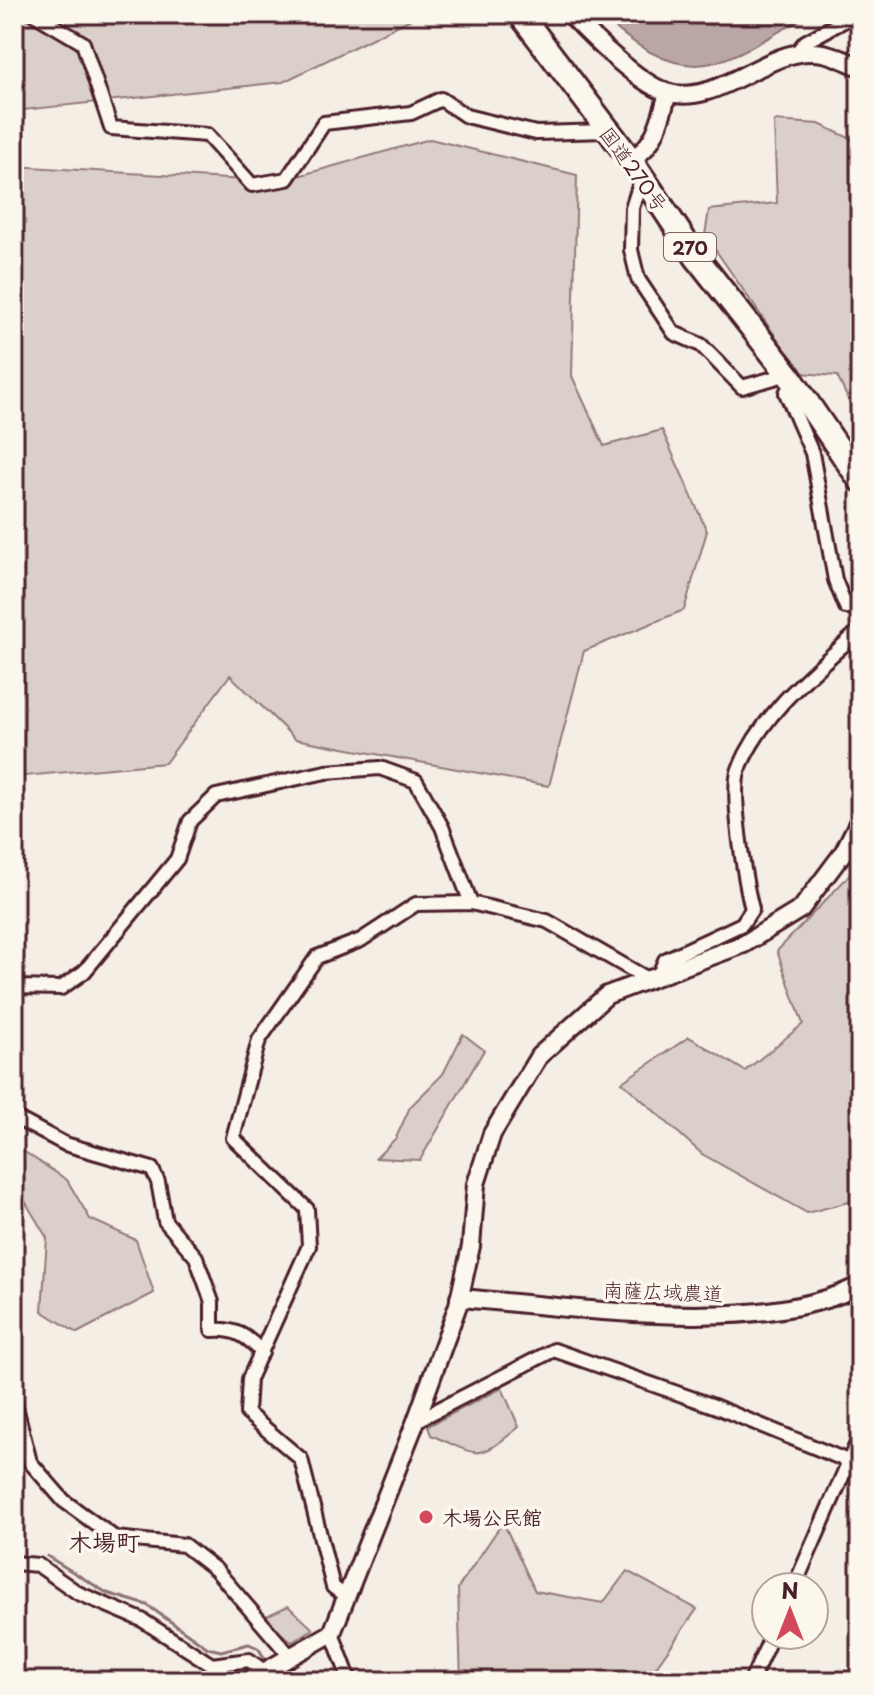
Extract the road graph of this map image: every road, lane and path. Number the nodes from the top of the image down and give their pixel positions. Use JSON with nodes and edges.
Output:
{"nodes":[{"id":1,"x":34,"y":14,"type":"edge"},
{"id":2,"x":520,"y":14,"type":"edge"},
{"id":3,"x":570,"y":14,"type":"edge"},
{"id":4,"x":856,"y":14,"type":"edge"},
{"id":5,"x":796,"y":53,"type":"junction"},
{"id":6,"x":860,"y":67,"type":"edge"},
{"id":7,"x":668,"y":93,"type":"junction"},
{"id":8,"x":607,"y":131,"type":"junction"},
{"id":9,"x":636,"y":168,"type":"junction"},
{"id":10,"x":790,"y":378,"type":"junction"},
{"id":11,"x":860,"y":480,"type":"edge"},
{"id":12,"x":860,"y":608,"type":"edge"},
{"id":13,"x":860,"y":630,"type":"edge"},
{"id":14,"x":860,"y":819,"type":"edge"},
{"id":15,"x":471,"y":903,"type":"junction"},
{"id":16,"x":653,"y":976,"type":"junction"},
{"id":17,"x":14,"y":987,"type":"edge"},
{"id":18,"x":14,"y":1117,"type":"edge"},
{"id":19,"x":860,"y":1285,"type":"edge"},
{"id":20,"x":459,"y":1298,"type":"junction"},
{"id":21,"x":262,"y":1353,"type":"junction"},
{"id":22,"x":14,"y":1399,"type":"edge"},
{"id":23,"x":416,"y":1421,"type":"junction"},
{"id":24,"x":860,"y":1436,"type":"edge"},
{"id":25,"x":854,"y":1464,"type":"edge"},
{"id":26,"x":14,"y":1563,"type":"edge"},
{"id":27,"x":802,"y":1571,"type":"edge"},
{"id":28,"x":345,"y":1596,"type":"junction"},
{"id":29,"x":332,"y":1633,"type":"junction"},
{"id":30,"x":765,"y":1651,"type":"edge"},
{"id":31,"x":290,"y":1656,"type":"junction"},
{"id":32,"x":266,"y":1676,"type":"edge"},
{"id":33,"x":248,"y":1681,"type":"edge"},
{"id":34,"x":350,"y":1681,"type":"edge"},
{"id":35,"x":751,"y":1681,"type":"edge"}],
"edges":[{"from":1,"to":8,"type":"street"},
{"from":2,"to":8,"type":"highway","name":"国道270号","number":"270"},
{"from":3,"to":7,"type":"street"},
{"from":4,"to":5,"type":"street"},
{"from":5,"to":6,"type":"street"},
{"from":5,"to":7,"type":"street"},
{"from":7,"to":9,"type":"street"},
{"from":8,"to":9,"type":"highway","name":"国道270号","number":"270"},
{"from":9,"to":10,"type":"highway","name":"国道270号","number":"270"},
{"from":9,"to":10,"type":"street"},
{"from":10,"to":11,"type":"highway","name":"国道270号","number":"270"},
{"from":10,"to":12,"type":"street"},
{"from":13,"to":16,"type":"street"},
{"from":14,"to":16,"type":"street"},
{"from":15,"to":16,"type":"street"},
{"from":15,"to":17,"type":"street"},
{"from":15,"to":21,"type":"street"},
{"from":16,"to":20,"type":"street"},
{"from":18,"to":21,"type":"street"},
{"from":19,"to":20,"type":"street","name":"南薩広域農道"},
{"from":20,"to":23,"type":"street"},
{"from":21,"to":28,"type":"street"},
{"from":22,"to":31,"type":"street"},
{"from":23,"to":25,"type":"street"},
{"from":23,"to":28,"type":"street"},
{"from":24,"to":25,"type":"street"},
{"from":25,"to":27,"type":"street"},
{"from":26,"to":32,"type":"street"},
{"from":28,"to":29,"type":"street"},
{"from":29,"to":31,"type":"street"},
{"from":29,"to":34,"type":"street"},
{"from":30,"to":35,"type":"street"},
{"from":31,"to":32,"type":"street"},
{"from":32,"to":33,"type":"street"}]}
